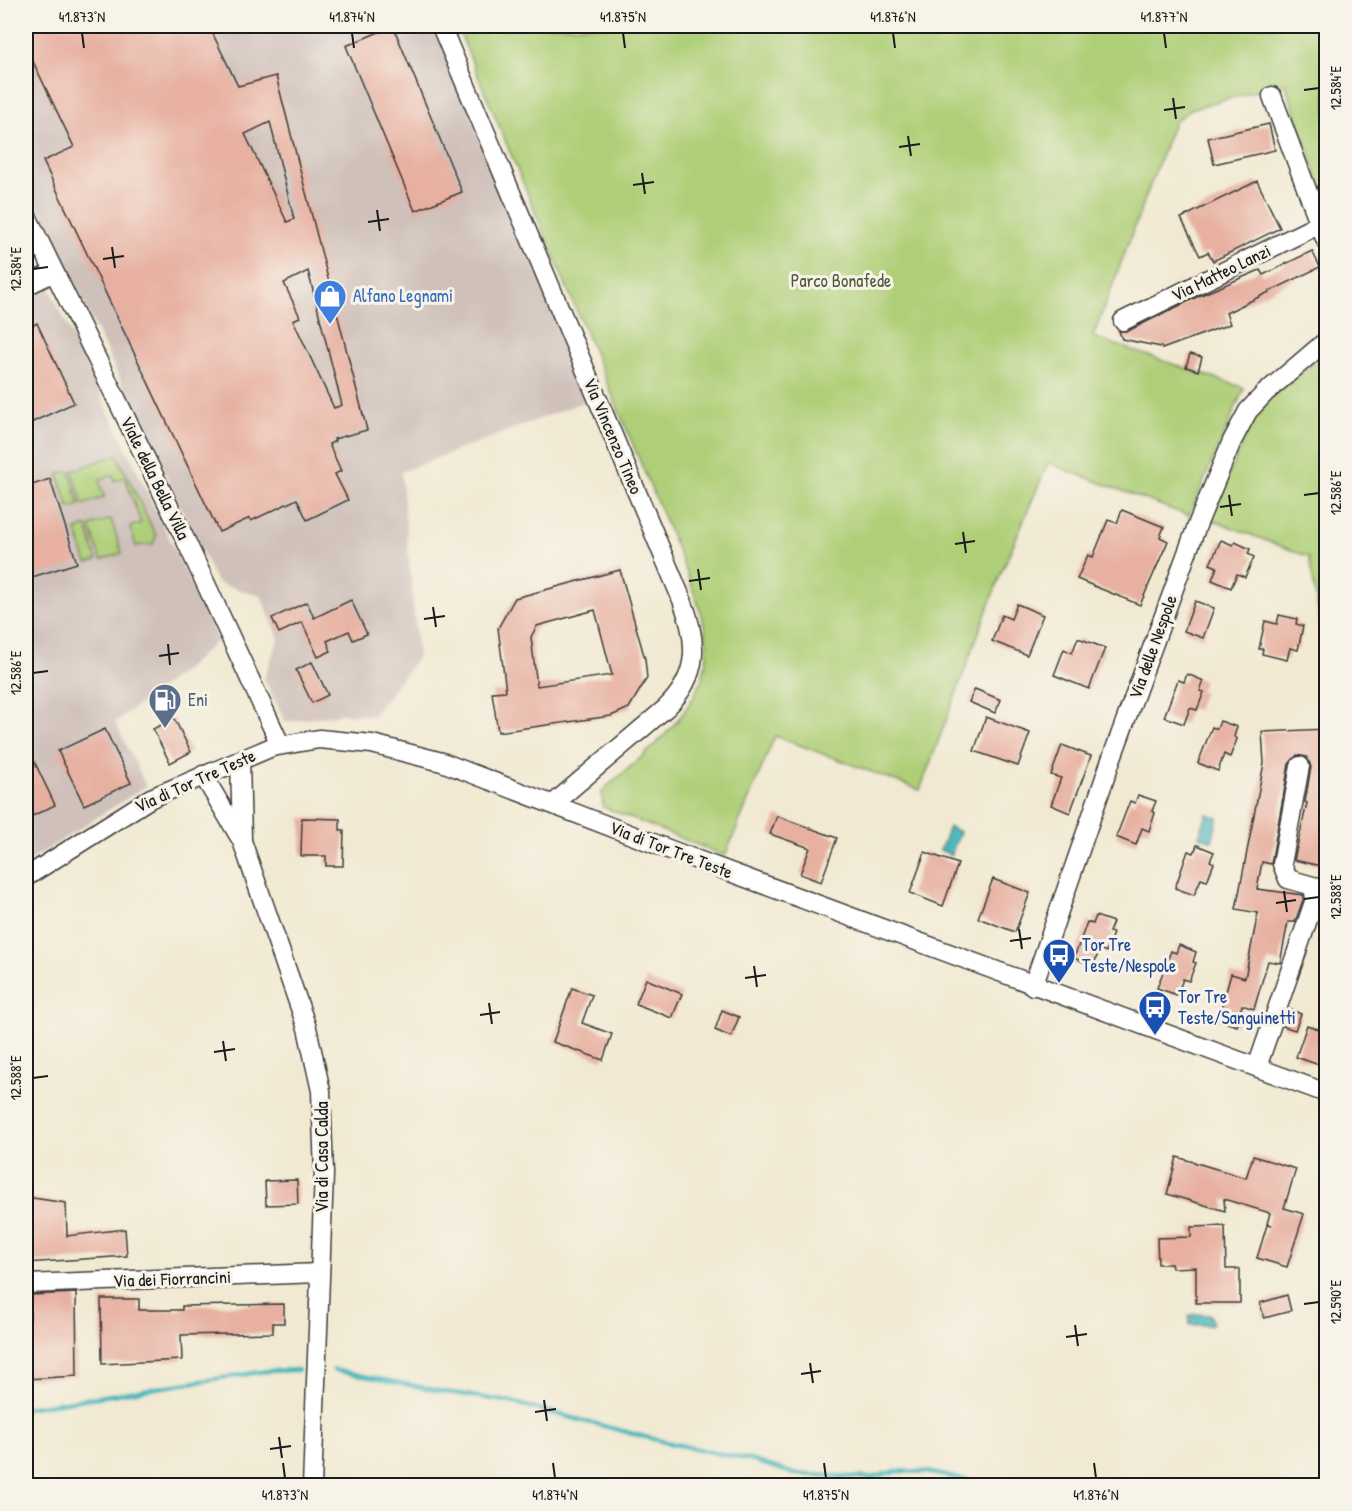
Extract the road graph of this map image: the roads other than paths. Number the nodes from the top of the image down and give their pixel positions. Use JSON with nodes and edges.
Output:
{"nodes":[{"id":1,"x":441,"y":26,"type":"edge"},
{"id":2,"x":1272,"y":96,"type":"dead end"},
{"id":3,"x":26,"y":214,"type":"edge"},
{"id":4,"x":1323,"y":232,"type":"edge"},
{"id":5,"x":54,"y":272,"type":"junction"},
{"id":6,"x":26,"y":286,"type":"edge"},
{"id":7,"x":1123,"y":321,"type":"dead end"},
{"id":8,"x":1326,"y":341,"type":"edge"},
{"id":9,"x":280,"y":744,"type":"junction"},
{"id":10,"x":240,"y":760,"type":"junction"},
{"id":11,"x":1300,"y":766,"type":"dead end"},
{"id":12,"x":203,"y":775,"type":"junction"},
{"id":13,"x":553,"y":804,"type":"junction"},
{"id":14,"x":242,"y":842,"type":"junction"},
{"id":15,"x":26,"y":877,"type":"edge"},
{"id":16,"x":1033,"y":986,"type":"junction"},
{"id":17,"x":1257,"y":1067,"type":"junction"},
{"id":18,"x":1326,"y":1092,"type":"edge"},
{"id":19,"x":319,"y":1273,"type":"junction"},
{"id":20,"x":26,"y":1284,"type":"edge"},
{"id":21,"x":312,"y":1485,"type":"edge"}],
"edges":[{"from":1,"to":13,"type":"street","name":"Via Vincenzo Tineo"},
{"from":2,"to":4,"type":"street"},
{"from":3,"to":5,"type":"street","name":"Viale della Bella Villa"},
{"from":4,"to":7,"type":"street","name":"Via Matteo Lanzi"},
{"from":5,"to":6,"type":"street"},
{"from":5,"to":9,"type":"street","name":"Viale della Bella Villa"},
{"from":8,"to":16,"type":"street","name":"Via delle Nespole"},
{"from":9,"to":10,"type":"street","name":"Via di Tor Tre Teste"},
{"from":9,"to":13,"type":"street","name":"Via di Tor Tre Teste"},
{"from":10,"to":12,"type":"street","name":"Via di Tor Tre Teste"},
{"from":10,"to":14,"type":"street","name":"Via di Casa Calda"},
{"from":11,"to":17,"type":"street"},
{"from":12,"to":14,"type":"street","name":"Via di Casa Calda"},
{"from":12,"to":15,"type":"street","name":"Via di Tor Tre Teste"},
{"from":13,"to":16,"type":"street","name":"Via di Tor Tre Teste"},
{"from":14,"to":19,"type":"street","name":"Via di Casa Calda"},
{"from":16,"to":17,"type":"street","name":"Via di Tor Tre Teste"},
{"from":17,"to":18,"type":"street","name":"Via di Tor Tre Teste"},
{"from":19,"to":20,"type":"street","name":"Via dei Fiorrancini"},
{"from":19,"to":21,"type":"street","name":"Via di Casa Calda"}]}
